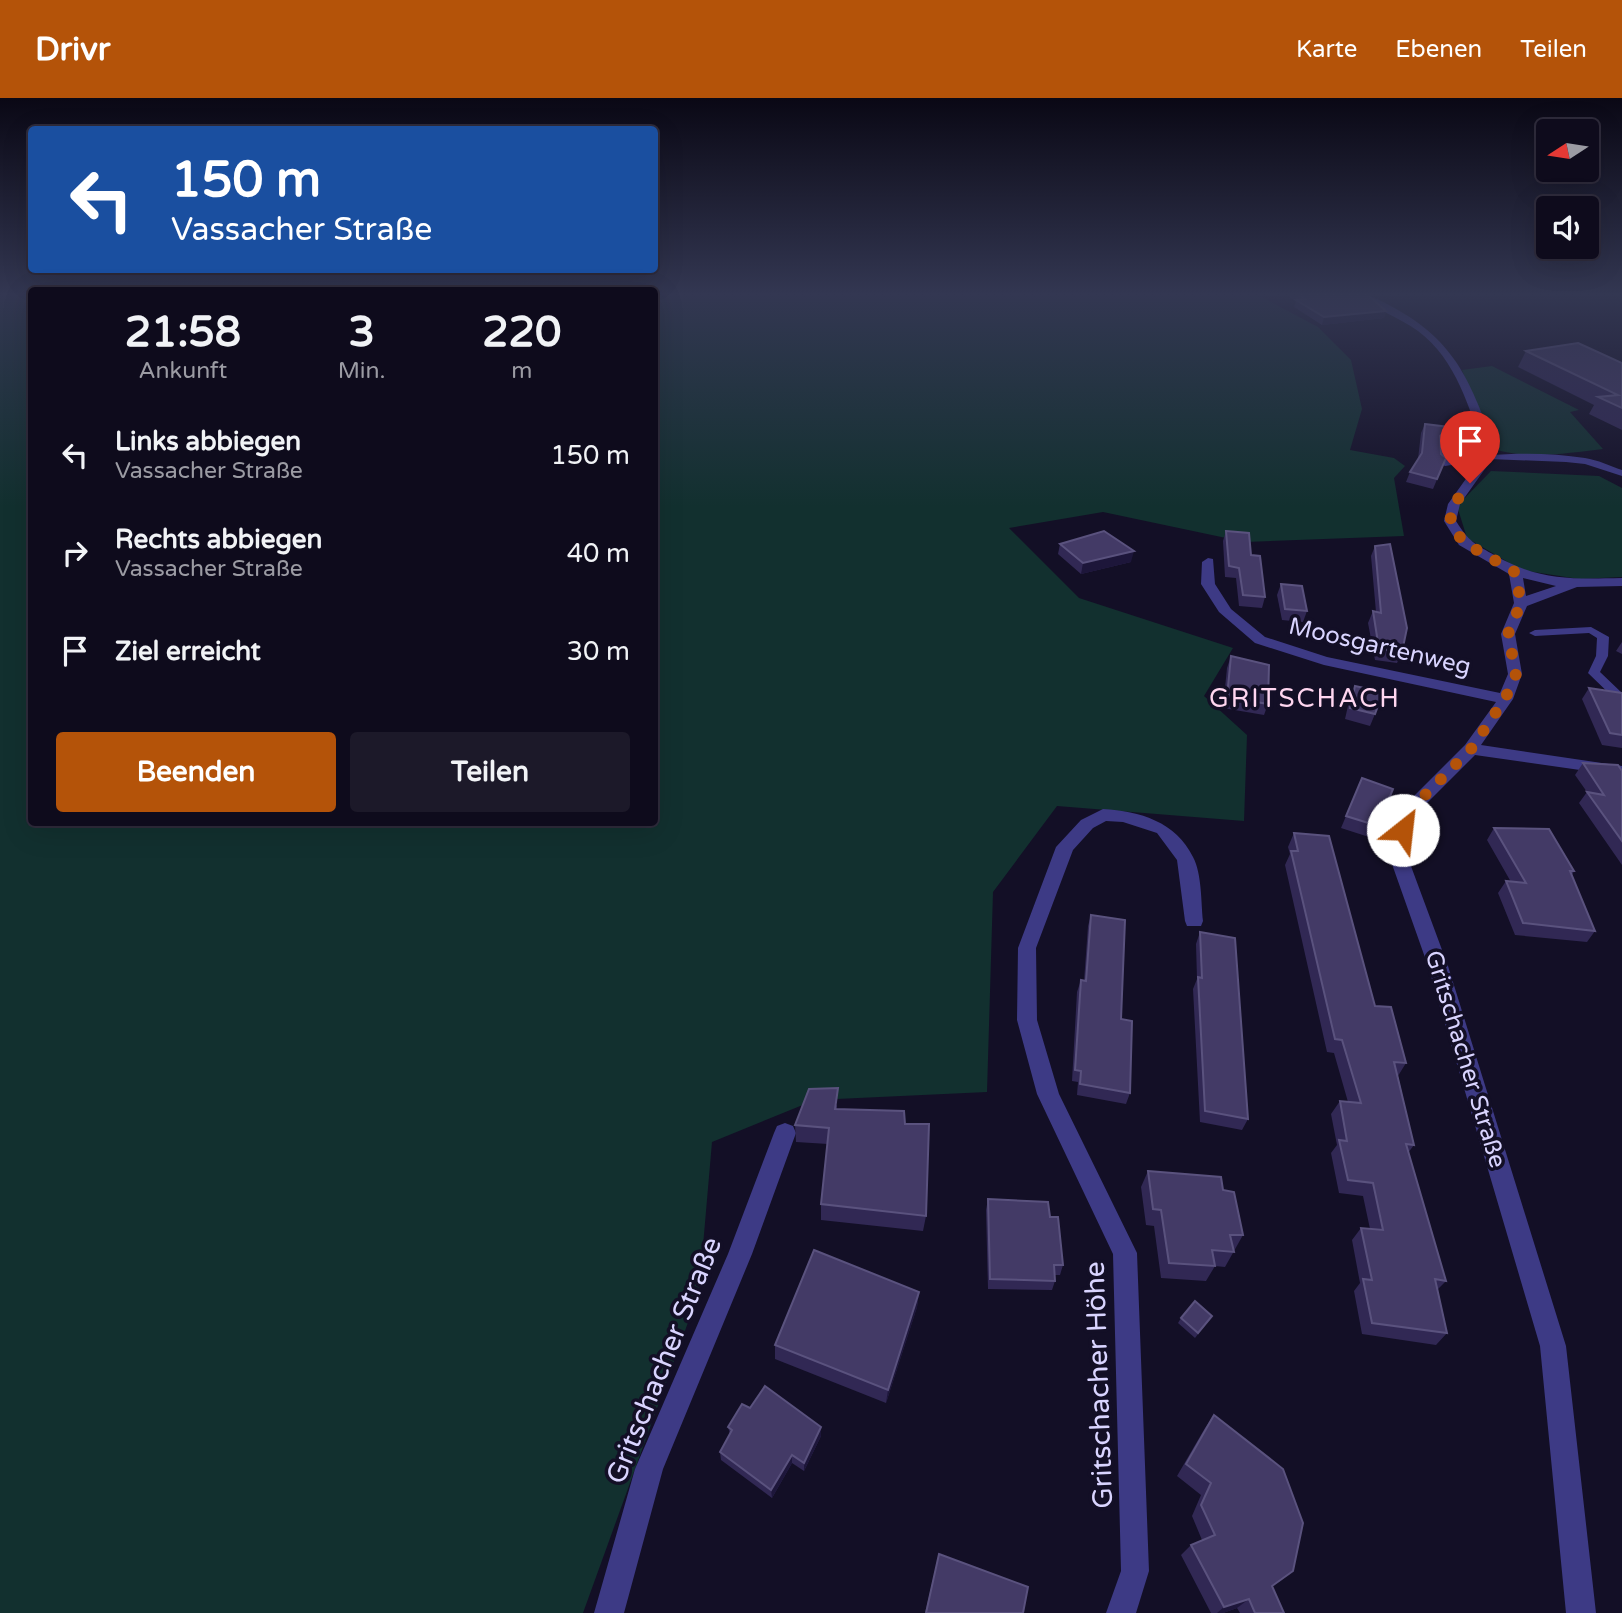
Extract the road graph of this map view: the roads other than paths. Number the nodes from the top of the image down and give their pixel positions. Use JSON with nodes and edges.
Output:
{"nodes":[{"id":1,"x":1453,"y":366,"type":"edge"},
{"id":2,"x":1443,"y":445,"type":"edge"},
{"id":3,"x":1489,"y":456,"type":"junction"},
{"id":4,"x":1622,"y":473,"type":"edge"},
{"id":5,"x":1208,"y":562,"type":"dead end"},
{"id":6,"x":1515,"y":572,"type":"junction"},
{"id":7,"x":1622,"y":582,"type":"edge"},
{"id":8,"x":1575,"y":583,"type":"junction"},
{"id":9,"x":1521,"y":603,"type":"junction"},
{"id":10,"x":1535,"y":633,"type":"dead end"},
{"id":11,"x":1505,"y":699,"type":"junction"},
{"id":12,"x":1622,"y":699,"type":"edge"},
{"id":13,"x":1471,"y":749,"type":"junction"},
{"id":14,"x":1622,"y":771,"type":"edge"},
{"id":15,"x":1194,"y":921,"type":"dead end"},
{"id":16,"x":785,"y":1133,"type":"dead end"},
{"id":17,"x":610,"y":1613,"type":"edge"},
{"id":18,"x":1121,"y":1613,"type":"edge"},
{"id":19,"x":1581,"y":1613,"type":"edge"}],
"edges":[{"from":1,"to":3,"type":"street"},
{"from":2,"to":3,"type":"lane"},
{"from":3,"to":4,"type":"lane"},
{"from":3,"to":6,"type":"street"},
{"from":5,"to":11,"type":"street","name":"Moosgartenweg"},
{"from":6,"to":8,"type":"street"},
{"from":6,"to":9,"type":"street"},
{"from":7,"to":8,"type":"street"},
{"from":8,"to":9,"type":"street"},
{"from":9,"to":11,"type":"street","name":"Gritschacher Straße"},
{"from":10,"to":12,"type":"lane"},
{"from":11,"to":13,"type":"street","name":"Gritschacher Straße"},
{"from":13,"to":14,"type":"street"},
{"from":13,"to":19,"type":"street","name":"Gritschacher Straße"},
{"from":15,"to":18,"type":"street","name":"Gritschacher Höhe"},
{"from":16,"to":17,"type":"street","name":"Gritschacher Straße"}]}
